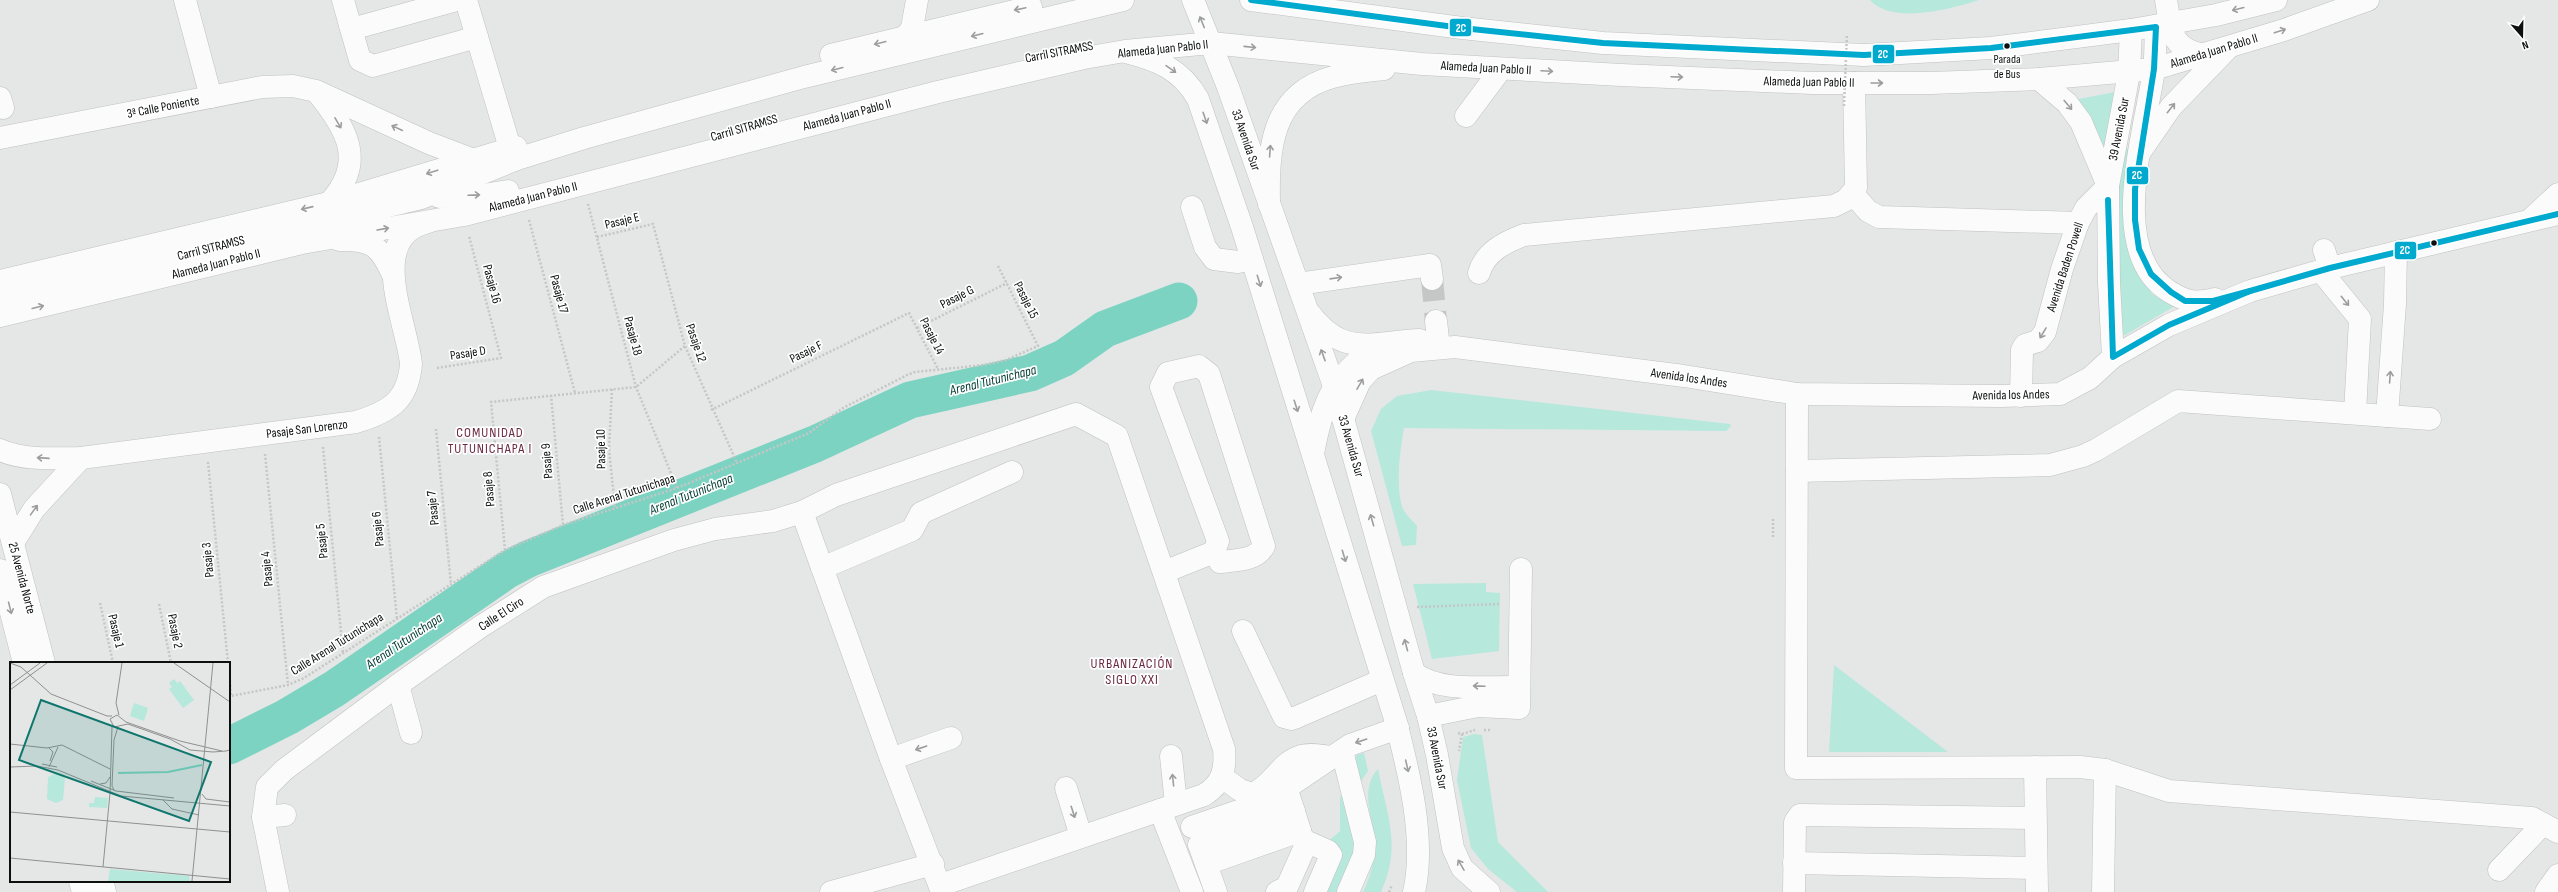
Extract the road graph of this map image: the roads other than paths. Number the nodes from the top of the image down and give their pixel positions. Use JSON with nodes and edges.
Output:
{"nodes":[{"id":1,"x":185,"y":0,"type":"edge"},
{"id":2,"x":344,"y":0,"type":"edge"},
{"id":3,"x":457,"y":0,"type":"edge"},
{"id":4,"x":466,"y":0,"type":"edge"},
{"id":5,"x":917,"y":0,"type":"edge"},
{"id":6,"x":1072,"y":0,"type":"edge"},
{"id":7,"x":1123,"y":0,"type":"edge"},
{"id":8,"x":1193,"y":0,"type":"edge"},
{"id":9,"x":1251,"y":0,"type":"edge"},
{"id":10,"x":2166,"y":0,"type":"edge"},
{"id":11,"x":2276,"y":0,"type":"edge"},
{"id":12,"x":2368,"y":0,"type":"edge"},
{"id":13,"x":350,"y":26,"type":"junction"},
{"id":14,"x":2131,"y":30,"type":"junction"},
{"id":15,"x":2160,"y":33,"type":"junction"},
{"id":16,"x":908,"y":36,"type":"junction"},
{"id":17,"x":1211,"y":43,"type":"junction"},
{"id":18,"x":1182,"y":44,"type":"junction"},
{"id":19,"x":480,"y":47,"type":"junction"},
{"id":20,"x":2230,"y":47,"type":"junction"},
{"id":21,"x":1125,"y":52,"type":"junction"},
{"id":22,"x":2204,"y":55,"type":"junction"},
{"id":23,"x":1422,"y":64,"type":"junction"},
{"id":24,"x":1501,"y":69,"type":"junction"},
{"id":25,"x":2154,"y":69,"type":"junction"},
{"id":26,"x":2129,"y":73,"type":"junction"},
{"id":27,"x":2039,"y":79,"type":"junction"},
{"id":28,"x":1854,"y":83,"type":"junction"},
{"id":29,"x":316,"y":91,"type":"junction"},
{"id":30,"x":211,"y":97,"type":"junction"},
{"id":31,"x":1466,"y":116,"type":"dead end"},
{"id":32,"x":3,"y":140,"type":"edge"},
{"id":33,"x":503,"y":150,"type":"junction"},
{"id":34,"x":2140,"y":152,"type":"junction"},
{"id":35,"x":472,"y":159,"type":"junction"},
{"id":36,"x":2108,"y":186,"type":"junction"},
{"id":37,"x":1853,"y":194,"type":"junction"},
{"id":38,"x":2558,"y":194,"type":"edge"},
{"id":39,"x":421,"y":198,"type":"junction"},
{"id":40,"x":330,"y":202,"type":"junction"},
{"id":41,"x":1269,"y":204,"type":"junction"},
{"id":42,"x":1192,"y":207,"type":"dead end"},
{"id":43,"x":2558,"y":214,"type":"edge"},
{"id":44,"x":436,"y":220,"type":"junction"},
{"id":45,"x":2529,"y":220,"type":"junction"},
{"id":46,"x":2078,"y":223,"type":"junction"},
{"id":47,"x":320,"y":240,"type":"junction"},
{"id":48,"x":2396,"y":252,"type":"junction"},
{"id":49,"x":1252,"y":259,"type":"junction"},
{"id":50,"x":2325,"y":263,"type":"junction"},
{"id":51,"x":1479,"y":273,"type":"dead end"},
{"id":52,"x":393,"y":275,"type":"junction"},
{"id":53,"x":1432,"y":279,"type":"tunnel mouth"},
{"id":54,"x":0,"y":281,"type":"edge"},
{"id":55,"x":1298,"y":284,"type":"junction"},
{"id":56,"x":2250,"y":291,"type":"junction"},
{"id":57,"x":0,"y":300,"type":"edge"},
{"id":58,"x":1306,"y":307,"type":"junction"},
{"id":59,"x":0,"y":316,"type":"edge"},
{"id":60,"x":1443,"y":335,"type":"junction"},
{"id":61,"x":1379,"y":344,"type":"junction"},
{"id":62,"x":2113,"y":357,"type":"junction"},
{"id":63,"x":1334,"y":386,"type":"junction"},
{"id":64,"x":1797,"y":394,"type":"junction"},
{"id":65,"x":2021,"y":396,"type":"junction"},
{"id":66,"x":2355,"y":413,"type":"junction"},
{"id":67,"x":2387,"y":416,"type":"junction"},
{"id":68,"x":1344,"y":419,"type":"junction"},
{"id":69,"x":2430,"y":419,"type":"dead end"},
{"id":70,"x":0,"y":450,"type":"edge"},
{"id":71,"x":1312,"y":456,"type":"junction"},
{"id":72,"x":82,"y":458,"type":"junction"},
{"id":73,"x":1796,"y":471,"type":"junction"},
{"id":74,"x":1012,"y":472,"type":"dead end"},
{"id":75,"x":0,"y":494,"type":"edge"},
{"id":76,"x":802,"y":512,"type":"junction"},
{"id":77,"x":13,"y":543,"type":"junction"},
{"id":78,"x":1214,"y":552,"type":"junction"},
{"id":79,"x":822,"y":568,"type":"junction"},
{"id":80,"x":1521,"y":569,"type":"dead end"},
{"id":81,"x":0,"y":570,"type":"edge"},
{"id":82,"x":1164,"y":572,"type":"junction"},
{"id":83,"x":1242,"y":631,"type":"dead end"},
{"id":84,"x":24,"y":662,"type":"edge"},
{"id":85,"x":44,"y":662,"type":"edge"},
{"id":86,"x":1414,"y":673,"type":"junction"},
{"id":87,"x":1382,"y":680,"type":"junction"},
{"id":88,"x":398,"y":685,"type":"junction"},
{"id":89,"x":1519,"y":698,"type":"junction"},
{"id":90,"x":1428,"y":716,"type":"junction"},
{"id":91,"x":1398,"y":728,"type":"junction"},
{"id":92,"x":411,"y":733,"type":"dead end"},
{"id":93,"x":952,"y":738,"type":"dead end"},
{"id":94,"x":1329,"y":754,"type":"junction"},
{"id":95,"x":1171,"y":756,"type":"dead end"},
{"id":96,"x":891,"y":759,"type":"junction"},
{"id":97,"x":2035,"y":767,"type":"junction"},
{"id":98,"x":2105,"y":770,"type":"junction"},
{"id":99,"x":1222,"y":777,"type":"junction"},
{"id":100,"x":1066,"y":788,"type":"dead end"},
{"id":101,"x":1173,"y":805,"type":"junction"},
{"id":102,"x":285,"y":814,"type":"dead end"},
{"id":103,"x":263,"y":817,"type":"junction"},
{"id":104,"x":2034,"y":818,"type":"junction"},
{"id":105,"x":1302,"y":826,"type":"junction"},
{"id":106,"x":2550,"y":828,"type":"edge"},
{"id":107,"x":1081,"y":836,"type":"junction"},
{"id":108,"x":1203,"y":856,"type":"edge"},
{"id":109,"x":933,"y":864,"type":"junction"},
{"id":110,"x":1794,"y":864,"type":"junction"},
{"id":111,"x":2036,"y":868,"type":"junction"},
{"id":112,"x":2499,"y":870,"type":"dead end"},
{"id":113,"x":2558,"y":875,"type":"edge"},
{"id":114,"x":80,"y":882,"type":"edge"},
{"id":115,"x":102,"y":882,"type":"edge"},
{"id":116,"x":942,"y":888,"type":"edge"},
{"id":117,"x":83,"y":892,"type":"edge"},
{"id":118,"x":104,"y":892,"type":"edge"},
{"id":119,"x":278,"y":892,"type":"edge"},
{"id":120,"x":831,"y":892,"type":"edge"},
{"id":121,"x":1192,"y":892,"type":"edge"},
{"id":122,"x":1277,"y":892,"type":"edge"},
{"id":123,"x":1292,"y":892,"type":"edge"},
{"id":124,"x":1303,"y":892,"type":"edge"},
{"id":125,"x":1315,"y":892,"type":"edge"},
{"id":126,"x":1348,"y":892,"type":"edge"},
{"id":127,"x":1414,"y":892,"type":"edge"},
{"id":128,"x":1489,"y":892,"type":"edge"},
{"id":129,"x":1794,"y":892,"type":"edge"},
{"id":130,"x":2037,"y":892,"type":"edge"},
{"id":131,"x":2103,"y":892,"type":"edge"},
{"id":132,"x":2546,"y":892,"type":"edge"}],
"edges":[{"from":1,"to":30,"type":"street"},
{"from":2,"to":13,"type":"street"},
{"from":3,"to":13,"type":"street"},
{"from":4,"to":19,"type":"street"},
{"from":5,"to":16,"type":"street"},
{"from":6,"to":16,"type":"street","one_way":true},
{"from":7,"to":39,"type":"street","name":"Carril SITRAMSS","one_way":true},
{"from":17,"to":8,"type":"street","name":"33 Avenida Sur","one_way":true},
{"from":9,"to":14,"type":"street"},
{"from":10,"to":15,"type":"street"},
{"from":11,"to":15,"type":"street","one_way":true},
{"from":20,"to":12,"type":"street","name":"Alameda Juan Pablo II","one_way":true},
{"from":13,"to":19,"type":"street"},
{"from":14,"to":15,"type":"street"},
{"from":14,"to":26,"type":"street","name":"39 Avenida Sur"},
{"from":15,"to":22,"type":"street"},
{"from":15,"to":25,"type":"street"},
{"from":15,"to":26,"type":"street"},
{"from":16,"to":33,"type":"street","one_way":true},
{"from":17,"to":18,"type":"street","name":"Alameda Juan Pablo II"},
{"from":17,"to":23,"type":"street","name":"Alameda Juan Pablo II","one_way":true},
{"from":17,"to":41,"type":"street","name":"33 Avenida Sur"},
{"from":18,"to":21,"type":"street","name":"Alameda Juan Pablo II"},
{"from":39,"to":18,"type":"street","name":"Carril SITRAMSS","one_way":true},
{"from":19,"to":33,"type":"street"},
{"from":20,"to":22,"type":"street","name":"Alameda Juan Pablo II"},
{"from":34,"to":20,"type":"street","one_way":true},
{"from":21,"to":44,"type":"street","name":"Alameda Juan Pablo II"},
{"from":21,"to":49,"type":"street","one_way":true},
{"from":22,"to":25,"type":"street","name":"Alameda Juan Pablo II"},
{"from":23,"to":24,"type":"street","name":"Alameda Juan Pablo II"},
{"from":41,"to":23,"type":"street","one_way":true},
{"from":24,"to":28,"type":"street","name":"Alameda Juan Pablo II","one_way":true},
{"from":24,"to":31,"type":"street"},
{"from":25,"to":26,"type":"street","name":"Alameda Juan Pablo II"},
{"from":25,"to":34,"type":"street"},
{"from":26,"to":27,"type":"street","name":"Alameda Juan Pablo II"},
{"from":26,"to":36,"type":"street","name":"39 Avenida Sur"},
{"from":28,"to":27,"type":"street","name":"Alameda Juan Pablo II","one_way":true},
{"from":27,"to":36,"type":"street","one_way":true},
{"from":28,"to":37,"type":"street"},
{"from":29,"to":30,"type":"street","name":"3ª Calle Poniente"},
{"from":35,"to":29,"type":"street","name":"3ª Calle Poniente","one_way":true},
{"from":29,"to":40,"type":"street","one_way":true},
{"from":30,"to":32,"type":"street","name":"3ª Calle Poniente"},
{"from":33,"to":35,"type":"street"},
{"from":34,"to":56,"type":"street"},
{"from":35,"to":40,"type":"street","one_way":true},
{"from":36,"to":46,"type":"street","name":"Avenida Baden Powell"},
{"from":36,"to":62,"type":"street"},
{"from":37,"to":46,"type":"street"},
{"from":37,"to":51,"type":"street"},
{"from":38,"to":45,"type":"street"},
{"from":39,"to":57,"type":"street","name":"Carril SITRAMSS"},
{"from":40,"to":54,"type":"street","one_way":true},
{"from":41,"to":55,"type":"street","name":"33 Avenida Sur"},
{"from":42,"to":49,"type":"street"},
{"from":43,"to":45,"type":"street","name":"Avenida los Andes"},
{"from":47,"to":44,"type":"street","name":"Alameda Juan Pablo II","one_way":true},
{"from":44,"to":52,"type":"street","name":"Pasaje San Lorenzo"},
{"from":45,"to":48,"type":"street","name":"Avenida los Andes"},
{"from":46,"to":65,"type":"street","name":"Avenida Baden Powell","one_way":true},
{"from":47,"to":52,"type":"street","name":"Pasaje San Lorenzo"},
{"from":59,"to":47,"type":"street","name":"Alameda Juan Pablo II","one_way":true},
{"from":48,"to":50,"type":"street","name":"Avenida los Andes"},
{"from":67,"to":48,"type":"street","one_way":true},
{"from":49,"to":71,"type":"street","one_way":true},
{"from":50,"to":56,"type":"street","name":"Avenida los Andes"},
{"from":50,"to":66,"type":"street","one_way":true},
{"from":52,"to":72,"type":"street","name":"Pasaje San Lorenzo"},
{"from":55,"to":53,"type":"street","one_way":true},
{"from":55,"to":58,"type":"street","name":"33 Avenida Sur"},
{"from":56,"to":62,"type":"street","name":"Avenida los Andes"},
{"from":58,"to":61,"type":"street","name":"Avenida los Andes"},
{"from":63,"to":58,"type":"street","name":"33 Avenida Sur","one_way":true},
{"from":60,"to":61,"type":"street","name":"Avenida los Andes"},
{"from":60,"to":64,"type":"street","name":"Avenida los Andes"},
{"from":68,"to":60,"type":"street","name":"Avenida los Andes","one_way":true},
{"from":61,"to":63,"type":"street"},
{"from":62,"to":65,"type":"street","name":"Avenida los Andes"},
{"from":63,"to":68,"type":"street","name":"33 Avenida Sur"},
{"from":63,"to":71,"type":"street"},
{"from":64,"to":65,"type":"street","name":"Avenida los Andes"},
{"from":64,"to":73,"type":"street"},
{"from":66,"to":67,"type":"street"},
{"from":66,"to":73,"type":"street"},
{"from":67,"to":69,"type":"street"},
{"from":86,"to":68,"type":"street","name":"33 Avenida Sur","one_way":true},
{"from":72,"to":70,"type":"street","name":"Pasaje San Lorenzo","one_way":true},
{"from":71,"to":87,"type":"street","one_way":true},
{"from":77,"to":72,"type":"street","one_way":true},
{"from":73,"to":97,"type":"street"},
{"from":74,"to":79,"type":"street"},
{"from":75,"to":77,"type":"street","name":"25 Avenida Norte"},
{"from":76,"to":79,"type":"street"},
{"from":76,"to":82,"type":"street","name":"Calle El Ciro"},
{"from":76,"to":88,"type":"street","name":"Calle El Ciro"},
{"from":77,"to":85,"type":"street","name":"25 Avenida Norte"},
{"from":78,"to":78,"type":"street"},
{"from":78,"to":82,"type":"street"},
{"from":79,"to":96,"type":"street"},
{"from":80,"to":89,"type":"street"},
{"from":81,"to":84,"type":"street","name":"25 Avenida Norte","one_way":true},
{"from":82,"to":99,"type":"street","name":"Calle El Ciro"},
{"from":83,"to":87,"type":"street"},
{"from":89,"to":86,"type":"street","one_way":true},
{"from":86,"to":90,"type":"street","name":"33 Avenida Sur"},
{"from":87,"to":91,"type":"street"},
{"from":88,"to":92,"type":"street"},
{"from":88,"to":103,"type":"street","name":"Calle El Ciro"},
{"from":89,"to":90,"type":"street"},
{"from":128,"to":90,"type":"street","name":"33 Avenida Sur","one_way":true},
{"from":91,"to":94,"type":"street","one_way":true},
{"from":91,"to":127,"type":"street","one_way":true},
{"from":93,"to":96,"type":"street","one_way":true},
{"from":94,"to":99,"type":"street"},
{"from":94,"to":105,"type":"street"},
{"from":94,"to":126,"type":"street"},
{"from":101,"to":95,"type":"street","one_way":true},
{"from":96,"to":109,"type":"street"},
{"from":97,"to":98,"type":"street"},
{"from":97,"to":104,"type":"street"},
{"from":98,"to":106,"type":"street"},
{"from":98,"to":131,"type":"street"},
{"from":99,"to":101,"type":"street"},
{"from":100,"to":107,"type":"street","one_way":true},
{"from":101,"to":107,"type":"street"},
{"from":101,"to":108,"type":"street"},
{"from":101,"to":121,"type":"street"},
{"from":102,"to":103,"type":"street"},
{"from":103,"to":119,"type":"street","name":"Calle El Ciro"},
{"from":104,"to":110,"type":"street"},
{"from":104,"to":111,"type":"street"},
{"from":105,"to":108,"type":"street"},
{"from":105,"to":108,"type":"street"},
{"from":105,"to":122,"type":"street"},
{"from":105,"to":123,"type":"street"},
{"from":105,"to":124,"type":"street"},
{"from":105,"to":125,"type":"street"},
{"from":106,"to":112,"type":"street"},
{"from":107,"to":116,"type":"street"},
{"from":109,"to":116,"type":"street"},
{"from":109,"to":120,"type":"street"},
{"from":110,"to":111,"type":"street"},
{"from":110,"to":129,"type":"street"},
{"from":111,"to":130,"type":"street"},
{"from":113,"to":132,"type":"street"},
{"from":114,"to":117,"type":"street"},
{"from":115,"to":118,"type":"street"}]}
